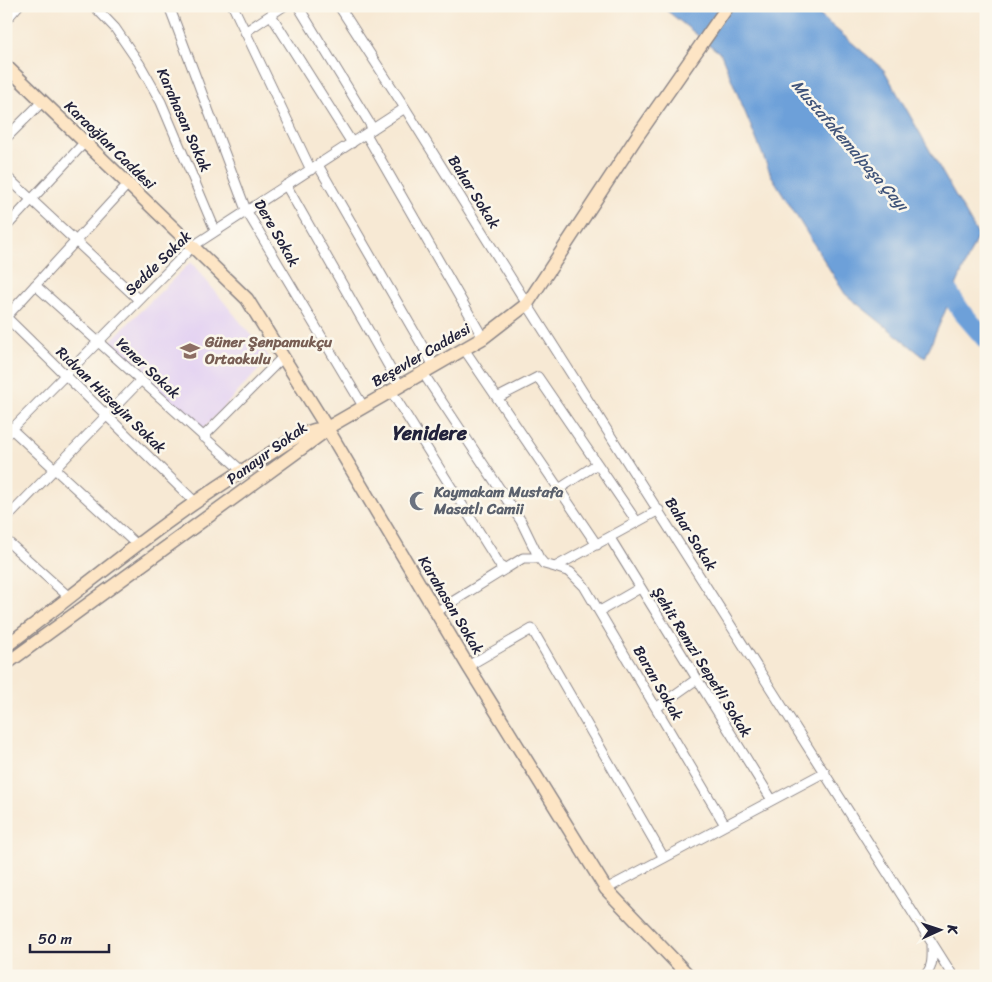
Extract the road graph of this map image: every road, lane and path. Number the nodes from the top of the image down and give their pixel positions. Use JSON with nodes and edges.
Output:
{"nodes":[{"id":1,"x":18,"y":6,"type":"edge"},
{"id":2,"x":94,"y":6,"type":"edge"},
{"id":3,"x":169,"y":6,"type":"edge"},
{"id":4,"x":233,"y":6,"type":"edge"},
{"id":5,"x":284,"y":6,"type":"edge"},
{"id":6,"x":298,"y":6,"type":"edge"},
{"id":7,"x":339,"y":6,"type":"edge"},
{"id":8,"x":728,"y":6,"type":"edge"},
{"id":9,"x":271,"y":15,"type":"junction"},
{"id":10,"x":6,"y":20,"type":"edge"},
{"id":11,"x":245,"y":32,"type":"junction"},
{"id":12,"x":6,"y":66,"type":"edge"},
{"id":13,"x":42,"y":102,"type":"junction"},
{"id":14,"x":405,"y":108,"type":"junction"},
{"id":15,"x":369,"y":131,"type":"junction"},
{"id":16,"x":6,"y":138,"type":"edge"},
{"id":17,"x":84,"y":143,"type":"junction"},
{"id":18,"x":352,"y":143,"type":"junction"},
{"id":19,"x":314,"y":168,"type":"junction"},
{"id":20,"x":6,"y":176,"type":"edge"},
{"id":21,"x":128,"y":184,"type":"junction"},
{"id":22,"x":286,"y":185,"type":"junction"},
{"id":23,"x":31,"y":200,"type":"junction"},
{"id":24,"x":246,"y":210,"type":"junction"},
{"id":25,"x":6,"y":227,"type":"edge"},
{"id":26,"x":215,"y":230,"type":"junction"},
{"id":27,"x":75,"y":241,"type":"junction"},
{"id":28,"x":193,"y":246,"type":"junction"},
{"id":29,"x":35,"y":285,"type":"junction"},
{"id":30,"x":139,"y":300,"type":"junction"},
{"id":31,"x":527,"y":304,"type":"junction"},
{"id":32,"x":6,"y":317,"type":"edge"},
{"id":33,"x":483,"y":338,"type":"junction"},
{"id":34,"x":99,"y":341,"type":"junction"},
{"id":35,"x":464,"y":349,"type":"junction"},
{"id":36,"x":283,"y":357,"type":"junction"},
{"id":37,"x":428,"y":370,"type":"junction"},
{"id":38,"x":66,"y":374,"type":"junction"},
{"id":39,"x":141,"y":380,"type":"junction"},
{"id":40,"x":396,"y":388,"type":"junction"},
{"id":41,"x":497,"y":398,"type":"junction"},
{"id":42,"x":364,"y":406,"type":"junction"},
{"id":43,"x":107,"y":415,"type":"junction"},
{"id":44,"x":327,"y":428,"type":"junction"},
{"id":45,"x":8,"y":429,"type":"edge"},
{"id":46,"x":203,"y":437,"type":"junction"},
{"id":47,"x":597,"y":464,"type":"junction"},
{"id":48,"x":55,"y":470,"type":"junction"},
{"id":49,"x":242,"y":471,"type":"junction"},
{"id":50,"x":559,"y":489,"type":"junction"},
{"id":51,"x":196,"y":503,"type":"junction"},
{"id":52,"x":659,"y":510,"type":"junction"},
{"id":53,"x":6,"y":519,"type":"edge"},
{"id":54,"x":637,"y":522,"type":"junction"},
{"id":55,"x":610,"y":538,"type":"junction"},
{"id":56,"x":6,"y":540,"type":"edge"},
{"id":57,"x":136,"y":544,"type":"junction"},
{"id":58,"x":597,"y":545,"type":"junction"},
{"id":59,"x":539,"y":558,"type":"junction"},
{"id":60,"x":555,"y":567,"type":"junction"},
{"id":61,"x":503,"y":570,"type":"junction"},
{"id":62,"x":640,"y":588,"type":"junction"},
{"id":63,"x":69,"y":597,"type":"junction"},
{"id":64,"x":600,"y":611,"type":"junction"},
{"id":65,"x":436,"y":612,"type":"junction"},
{"id":66,"x":6,"y":646,"type":"edge"},
{"id":67,"x":6,"y":664,"type":"edge"},
{"id":68,"x":468,"y":666,"type":"junction"},
{"id":69,"x":697,"y":679,"type":"junction"},
{"id":70,"x":656,"y":708,"type":"junction"},
{"id":71,"x":824,"y":772,"type":"junction"},
{"id":72,"x":772,"y":800,"type":"junction"},
{"id":73,"x":725,"y":825,"type":"junction"},
{"id":74,"x":664,"y":858,"type":"junction"},
{"id":75,"x":606,"y":889,"type":"junction"},
{"id":76,"x":932,"y":943,"type":"junction"},
{"id":77,"x":689,"y":976,"type":"edge"},
{"id":78,"x":924,"y":976,"type":"edge"},
{"id":79,"x":953,"y":976,"type":"edge"}],
"edges":[{"from":1,"to":10,"type":"street"},
{"from":2,"to":26,"type":"street","name":"Karahasan Sokak"},
{"from":3,"to":24,"type":"street","name":"Dere Sokak"},
{"from":4,"to":11,"type":"street"},
{"from":5,"to":9,"type":"street"},
{"from":6,"to":15,"type":"street"},
{"from":7,"to":14,"type":"street","name":"Bahar Sokak"},
{"from":8,"to":31,"type":"street","name":"Beşevler Caddesi"},
{"from":9,"to":11,"type":"street"},
{"from":9,"to":18,"type":"street"},
{"from":11,"to":19,"type":"street"},
{"from":12,"to":13,"type":"street","name":"Karaoğlan Caddesi"},
{"from":13,"to":16,"type":"street"},
{"from":13,"to":17,"type":"street","name":"Karaoğlan Caddesi"},
{"from":14,"to":15,"type":"street","name":"Sedde Sokak"},
{"from":14,"to":31,"type":"street","name":"Bahar Sokak"},
{"from":15,"to":18,"type":"street","name":"Sedde Sokak"},
{"from":15,"to":33,"type":"street"},
{"from":17,"to":21,"type":"street","name":"Karaoğlan Caddesi"},
{"from":17,"to":23,"type":"street"},
{"from":18,"to":19,"type":"street","name":"Sedde Sokak"},
{"from":19,"to":22,"type":"street","name":"Sedde Sokak"},
{"from":19,"to":37,"type":"street"},
{"from":20,"to":23,"type":"street"},
{"from":21,"to":27,"type":"street"},
{"from":21,"to":28,"type":"street","name":"Karaoğlan Caddesi"},
{"from":22,"to":24,"type":"street","name":"Sedde Sokak"},
{"from":22,"to":40,"type":"street"},
{"from":23,"to":25,"type":"street"},
{"from":23,"to":27,"type":"street"},
{"from":24,"to":26,"type":"street","name":"Sedde Sokak"},
{"from":24,"to":42,"type":"street","name":"Dere Sokak"},
{"from":26,"to":28,"type":"street","name":"Sedde Sokak"},
{"from":27,"to":29,"type":"street"},
{"from":27,"to":30,"type":"street"},
{"from":28,"to":30,"type":"street","name":"Sedde Sokak"},
{"from":28,"to":36,"type":"street","name":"Karahasan Sokak"},
{"from":29,"to":32,"type":"street"},
{"from":29,"to":34,"type":"street","name":"Yener Sokak"},
{"from":30,"to":34,"type":"street","name":"Sedde Sokak"},
{"from":31,"to":33,"type":"street","name":"Beşevler Caddesi"},
{"from":31,"to":52,"type":"street","name":"Bahar Sokak"},
{"from":32,"to":38,"type":"street","name":"Rıdvan Hüseyin Sokak"},
{"from":33,"to":35,"type":"street","name":"Beşevler Caddesi"},
{"from":34,"to":38,"type":"street","name":"Sedde Sokak"},
{"from":34,"to":39,"type":"street","name":"Yener Sokak"},
{"from":35,"to":37,"type":"street","name":"Beşevler Caddesi"},
{"from":35,"to":41,"type":"street"},
{"from":36,"to":44,"type":"street","name":"Karahasan Sokak"},
{"from":36,"to":46,"type":"street"},
{"from":37,"to":40,"type":"street","name":"Beşevler Caddesi"},
{"from":37,"to":59,"type":"street"},
{"from":38,"to":43,"type":"street","name":"Rıdvan Hüseyin Sokak"},
{"from":38,"to":45,"type":"street","name":"Sedde Sokak"},
{"from":39,"to":43,"type":"street"},
{"from":39,"to":46,"type":"street","name":"Yener Sokak"},
{"from":40,"to":42,"type":"street","name":"Beşevler Caddesi"},
{"from":40,"to":61,"type":"street"},
{"from":41,"to":47,"type":"street"},
{"from":41,"to":50,"type":"street"},
{"from":42,"to":44,"type":"street","name":"Beşevler Caddesi"},
{"from":43,"to":48,"type":"street"},
{"from":43,"to":51,"type":"street","name":"Rıdvan Hüseyin Sokak"},
{"from":44,"to":49,"type":"street","name":"Panayır Sokak"},
{"from":44,"to":65,"type":"street","name":"Karahasan Sokak"},
{"from":44,"to":67,"type":"street","name":"Panayır Sokak"},
{"from":45,"to":48,"type":"street"},
{"from":46,"to":49,"type":"street","name":"Yener Sokak"},
{"from":47,"to":50,"type":"street"},
{"from":47,"to":54,"type":"street"},
{"from":48,"to":53,"type":"street"},
{"from":48,"to":57,"type":"street"},
{"from":49,"to":51,"type":"street","name":"Panayır Sokak"},
{"from":50,"to":58,"type":"street"},
{"from":51,"to":57,"type":"street","name":"Panayır Sokak"},
{"from":52,"to":54,"type":"street"},
{"from":52,"to":71,"type":"street","name":"Bahar Sokak"},
{"from":54,"to":55,"type":"street"},
{"from":55,"to":58,"type":"street"},
{"from":55,"to":62,"type":"street","name":"Şehit Remzi Sepetli Sokak"},
{"from":56,"to":63,"type":"street"},
{"from":57,"to":63,"type":"street","name":"Panayır Sokak"},
{"from":58,"to":60,"type":"street"},
{"from":59,"to":60,"type":"street","name":"Baran Sokak"},
{"from":59,"to":61,"type":"street"},
{"from":60,"to":64,"type":"street","name":"Baran Sokak"},
{"from":61,"to":65,"type":"street"},
{"from":62,"to":64,"type":"street"},
{"from":62,"to":69,"type":"street","name":"Şehit Remzi Sepetli Sokak"},
{"from":63,"to":66,"type":"street","name":"Panayır Sokak"},
{"from":64,"to":70,"type":"street","name":"Baran Sokak"},
{"from":65,"to":68,"type":"street","name":"Karahasan Sokak"},
{"from":68,"to":74,"type":"street"},
{"from":68,"to":75,"type":"street","name":"Karahasan Sokak"},
{"from":69,"to":70,"type":"street"},
{"from":69,"to":72,"type":"street","name":"Şehit Remzi Sepetli Sokak"},
{"from":70,"to":73,"type":"street","name":"Baran Sokak"},
{"from":71,"to":72,"type":"street"},
{"from":71,"to":76,"type":"street","name":"Bahar Sokak"},
{"from":72,"to":73,"type":"street"},
{"from":73,"to":74,"type":"street"},
{"from":74,"to":75,"type":"street"},
{"from":75,"to":77,"type":"street","name":"Karahasan Sokak"},
{"from":76,"to":78,"type":"street"},
{"from":76,"to":79,"type":"street","name":"Bahar Sokak"}]}
